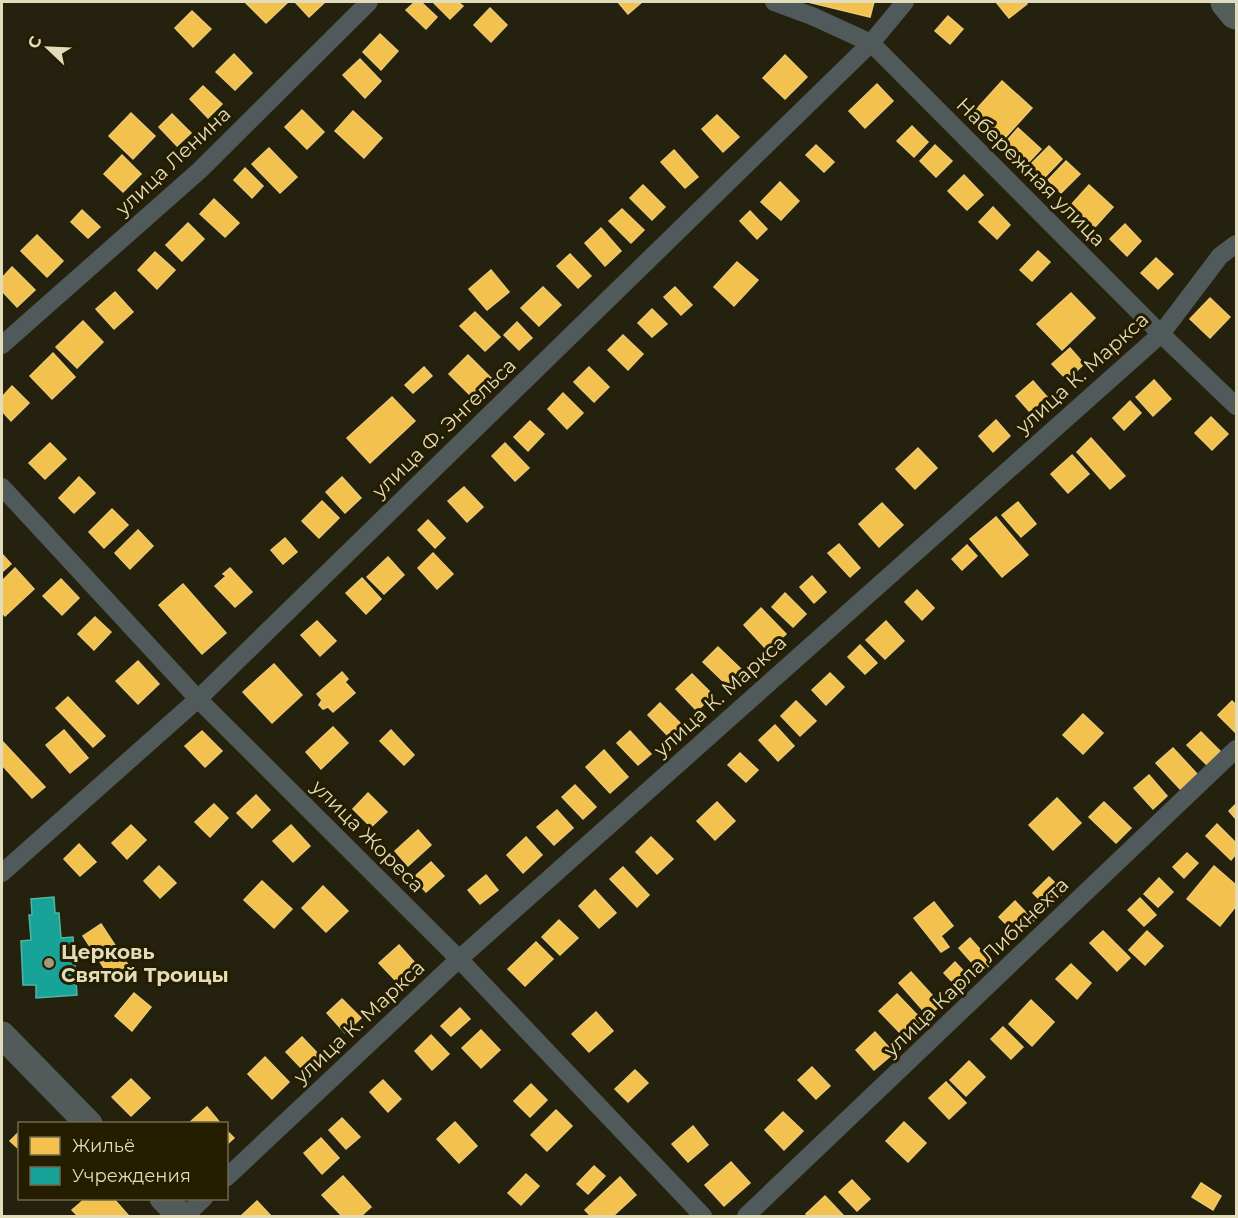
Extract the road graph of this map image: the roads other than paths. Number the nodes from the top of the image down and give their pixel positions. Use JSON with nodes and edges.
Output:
{"nodes":[{"id":1,"x":369,"y":2,"type":"edge"},
{"id":2,"x":774,"y":2,"type":"edge"},
{"id":3,"x":905,"y":2,"type":"edge"},
{"id":4,"x":1227,"y":2,"type":"edge"},
{"id":5,"x":1236,"y":14,"type":"edge"},
{"id":6,"x":871,"y":43,"type":"junction"},
{"id":7,"x":1236,"y":244,"type":"edge"},
{"id":8,"x":1161,"y":334,"type":"junction"},
{"id":9,"x":2,"y":345,"type":"edge"},
{"id":10,"x":1236,"y":406,"type":"edge"},
{"id":11,"x":2,"y":487,"type":"edge"},
{"id":12,"x":198,"y":699,"type":"junction"},
{"id":13,"x":1236,"y":749,"type":"edge"},
{"id":14,"x":2,"y":873,"type":"edge"},
{"id":15,"x":459,"y":959,"type":"junction"},
{"id":16,"x":2,"y":1035,"type":"edge"},
{"id":17,"x":87,"y":1122,"type":"edge"},
{"id":18,"x":228,"y":1176,"type":"edge"},
{"id":19,"x":165,"y":1200,"type":"edge"},
{"id":20,"x":202,"y":1200,"type":"edge"},
{"id":21,"x":180,"y":1216,"type":"edge"},
{"id":22,"x":185,"y":1216,"type":"edge"},
{"id":23,"x":703,"y":1216,"type":"edge"},
{"id":24,"x":746,"y":1216,"type":"edge"}],
"edges":[{"from":1,"to":9,"type":"street","name":"улица Ленина"},
{"from":2,"to":6,"type":"street","name":"Набережная улица"},
{"from":3,"to":6,"type":"street","name":"улица Ф. Энгельса"},
{"from":4,"to":5,"type":"highway"},
{"from":6,"to":8,"type":"street","name":"Набережная улица"},
{"from":6,"to":12,"type":"street","name":"улица Ф. Энгельса"},
{"from":7,"to":8,"type":"street","name":"улица К. Маркса"},
{"from":8,"to":10,"type":"street","name":"Набережная улица"},
{"from":8,"to":15,"type":"street","name":"улица К. Маркса"},
{"from":11,"to":12,"type":"street","name":"улица Жореса"},
{"from":12,"to":14,"type":"street","name":"улица Ф. Энгельса"},
{"from":12,"to":15,"type":"street","name":"улица Жореса"},
{"from":13,"to":24,"type":"street","name":"улица Карла Либкнехта"},
{"from":15,"to":18,"type":"street","name":"улица К. Маркса"},
{"from":15,"to":23,"type":"street","name":"улица Жореса"},
{"from":16,"to":17,"type":"main road"},
{"from":19,"to":21,"type":"main road"},
{"from":20,"to":22,"type":"street"}]}
